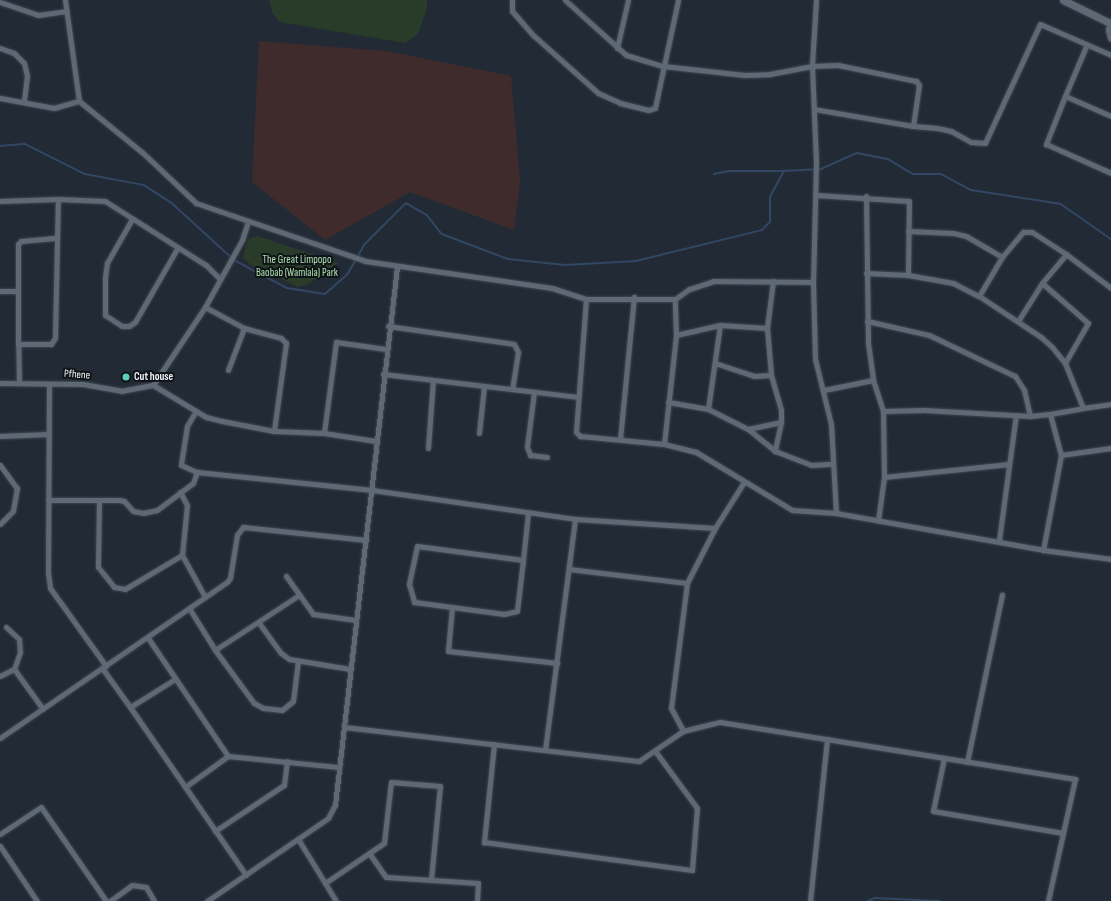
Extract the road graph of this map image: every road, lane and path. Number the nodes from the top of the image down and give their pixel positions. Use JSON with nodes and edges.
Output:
{"nodes":[{"id":1,"x":65,"y":0,"type":"edge"},
{"id":2,"x":512,"y":0,"type":"edge"},
{"id":3,"x":565,"y":0,"type":"edge"},
{"id":4,"x":628,"y":0,"type":"edge"},
{"id":5,"x":678,"y":0,"type":"edge"},
{"id":6,"x":816,"y":0,"type":"edge"},
{"id":7,"x":1063,"y":0,"type":"edge"},
{"id":8,"x":0,"y":2,"type":"edge"},
{"id":9,"x":66,"y":11,"type":"junction"},
{"id":10,"x":1111,"y":22,"type":"edge"},
{"id":11,"x":1111,"y":38,"type":"edge"},
{"id":12,"x":1087,"y":44,"type":"junction"},
{"id":13,"x":0,"y":48,"type":"edge"},
{"id":14,"x":617,"y":48,"type":"junction"},
{"id":15,"x":1111,"y":55,"type":"edge"},
{"id":16,"x":663,"y":66,"type":"junction"},
{"id":17,"x":812,"y":66,"type":"junction"},
{"id":18,"x":1065,"y":96,"type":"junction"},
{"id":19,"x":0,"y":98,"type":"edge"},
{"id":20,"x":24,"y":101,"type":"junction"},
{"id":21,"x":79,"y":101,"type":"junction"},
{"id":22,"x":814,"y":109,"type":"junction"},
{"id":23,"x":1111,"y":116,"type":"edge"},
{"id":24,"x":914,"y":126,"type":"junction"},
{"id":25,"x":1111,"y":173,"type":"edge"},
{"id":26,"x":816,"y":195,"type":"junction"},
{"id":27,"x":866,"y":196,"type":"junction"},
{"id":28,"x":58,"y":199,"type":"junction"},
{"id":29,"x":0,"y":201,"type":"edge"},
{"id":30,"x":132,"y":219,"type":"junction"},
{"id":31,"x":248,"y":222,"type":"junction"},
{"id":32,"x":908,"y":231,"type":"junction"},
{"id":33,"x":57,"y":238,"type":"junction"},
{"id":34,"x":178,"y":247,"type":"junction"},
{"id":35,"x":1066,"y":254,"type":"junction"},
{"id":36,"x":1002,"y":258,"type":"junction"},
{"id":37,"x":397,"y":267,"type":"junction"},
{"id":38,"x":866,"y":273,"type":"junction"},
{"id":39,"x":908,"y":275,"type":"junction"},
{"id":40,"x":219,"y":278,"type":"junction"},
{"id":41,"x":773,"y":282,"type":"junction"},
{"id":42,"x":813,"y":282,"type":"junction"},
{"id":43,"x":1042,"y":284,"type":"junction"},
{"id":44,"x":1111,"y":288,"type":"edge"},
{"id":45,"x":0,"y":291,"type":"edge"},
{"id":46,"x":17,"y":291,"type":"junction"},
{"id":47,"x":978,"y":296,"type":"junction"},
{"id":48,"x":634,"y":297,"type":"junction"},
{"id":49,"x":586,"y":299,"type":"junction"},
{"id":50,"x":675,"y":299,"type":"junction"},
{"id":51,"x":205,"y":307,"type":"junction"},
{"id":52,"x":867,"y":321,"type":"junction"},
{"id":53,"x":1018,"y":321,"type":"junction"},
{"id":54,"x":720,"y":325,"type":"junction"},
{"id":55,"x":388,"y":326,"type":"junction"},
{"id":56,"x":244,"y":328,"type":"junction"},
{"id":57,"x":767,"y":328,"type":"junction"},
{"id":58,"x":676,"y":335,"type":"junction"},
{"id":59,"x":18,"y":344,"type":"junction"},
{"id":60,"x":386,"y":349,"type":"junction"},
{"id":61,"x":715,"y":363,"type":"junction"},
{"id":62,"x":1065,"y":363,"type":"junction"},
{"id":63,"x":228,"y":370,"type":"dead end"},
{"id":64,"x":383,"y":374,"type":"junction"},
{"id":65,"x":771,"y":375,"type":"junction"},
{"id":66,"x":433,"y":380,"type":"junction"},
{"id":67,"x":873,"y":380,"type":"junction"},
{"id":68,"x":0,"y":383,"type":"edge"},
{"id":69,"x":19,"y":383,"type":"junction"},
{"id":70,"x":49,"y":384,"type":"junction"},
{"id":71,"x":153,"y":385,"type":"junction"},
{"id":72,"x":484,"y":386,"type":"junction"},
{"id":73,"x":512,"y":389,"type":"junction"},
{"id":74,"x":824,"y":390,"type":"junction"},
{"id":75,"x":534,"y":392,"type":"junction"},
{"id":76,"x":578,"y":397,"type":"junction"},
{"id":77,"x":668,"y":402,"type":"junction"},
{"id":78,"x":1111,"y":404,"type":"edge"},
{"id":79,"x":1083,"y":408,"type":"junction"},
{"id":80,"x":708,"y":409,"type":"junction"},
{"id":81,"x":196,"y":411,"type":"junction"},
{"id":82,"x":883,"y":411,"type":"junction"},
{"id":83,"x":1050,"y":414,"type":"junction"},
{"id":84,"x":1016,"y":415,"type":"junction"},
{"id":85,"x":1030,"y":416,"type":"junction"},
{"id":86,"x":781,"y":422,"type":"junction"},
{"id":87,"x":274,"y":430,"type":"junction"},
{"id":88,"x":748,"y":430,"type":"junction"},
{"id":89,"x":324,"y":433,"type":"junction"},
{"id":90,"x":479,"y":433,"type":"dead end"},
{"id":91,"x":49,"y":434,"type":"junction"},
{"id":92,"x":0,"y":436,"type":"edge"},
{"id":93,"x":620,"y":439,"type":"junction"},
{"id":94,"x":375,"y":441,"type":"junction"},
{"id":95,"x":664,"y":444,"type":"junction"},
{"id":96,"x":428,"y":448,"type":"dead end"},
{"id":97,"x":1111,"y":448,"type":"edge"},
{"id":98,"x":775,"y":451,"type":"junction"},
{"id":99,"x":1061,"y":454,"type":"junction"},
{"id":100,"x":547,"y":457,"type":"dead end"},
{"id":101,"x":833,"y":464,"type":"junction"},
{"id":102,"x":1009,"y":464,"type":"junction"},
{"id":103,"x":0,"y":465,"type":"edge"},
{"id":104,"x":197,"y":472,"type":"junction"},
{"id":105,"x":884,"y":477,"type":"junction"},
{"id":106,"x":744,"y":482,"type":"junction"},
{"id":107,"x":372,"y":490,"type":"junction"},
{"id":108,"x":180,"y":492,"type":"junction"},
{"id":109,"x":48,"y":500,"type":"junction"},
{"id":110,"x":99,"y":501,"type":"junction"},
{"id":111,"x":528,"y":513,"type":"junction"},
{"id":112,"x":836,"y":513,"type":"junction"},
{"id":113,"x":575,"y":519,"type":"junction"},
{"id":114,"x":878,"y":521,"type":"junction"},
{"id":115,"x":0,"y":524,"type":"edge"},
{"id":116,"x":715,"y":528,"type":"junction"},
{"id":117,"x":366,"y":540,"type":"junction"},
{"id":118,"x":999,"y":540,"type":"junction"},
{"id":119,"x":1043,"y":550,"type":"junction"},
{"id":120,"x":182,"y":555,"type":"junction"},
{"id":121,"x":1111,"y":559,"type":"edge"},
{"id":122,"x":523,"y":560,"type":"junction"},
{"id":123,"x":569,"y":569,"type":"junction"},
{"id":124,"x":286,"y":576,"type":"dead end"},
{"id":125,"x":687,"y":584,"type":"junction"},
{"id":126,"x":299,"y":595,"type":"junction"},
{"id":127,"x":1002,"y":595,"type":"dead end"},
{"id":128,"x":205,"y":597,"type":"junction"},
{"id":129,"x":452,"y":607,"type":"junction"},
{"id":130,"x":189,"y":608,"type":"junction"},
{"id":131,"x":356,"y":620,"type":"junction"},
{"id":132,"x":259,"y":623,"type":"junction"},
{"id":133,"x":6,"y":627,"type":"dead end"},
{"id":134,"x":148,"y":638,"type":"junction"},
{"id":135,"x":215,"y":650,"type":"junction"},
{"id":136,"x":298,"y":660,"type":"junction"},
{"id":137,"x":556,"y":663,"type":"junction"},
{"id":138,"x":104,"y":667,"type":"junction"},
{"id":139,"x":14,"y":669,"type":"junction"},
{"id":140,"x":350,"y":669,"type":"junction"},
{"id":141,"x":0,"y":676,"type":"edge"},
{"id":142,"x":175,"y":679,"type":"junction"},
{"id":143,"x":130,"y":707,"type":"junction"},
{"id":144,"x":43,"y":709,"type":"junction"},
{"id":145,"x":344,"y":727,"type":"junction"},
{"id":146,"x":683,"y":731,"type":"junction"},
{"id":147,"x":0,"y":738,"type":"edge"},
{"id":148,"x":827,"y":739,"type":"junction"},
{"id":149,"x":494,"y":744,"type":"junction"},
{"id":150,"x":545,"y":750,"type":"junction"},
{"id":151,"x":654,"y":751,"type":"junction"},
{"id":152,"x":228,"y":756,"type":"junction"},
{"id":153,"x":944,"y":758,"type":"junction"},
{"id":154,"x":287,"y":761,"type":"junction"},
{"id":155,"x":967,"y":762,"type":"junction"},
{"id":156,"x":339,"y":767,"type":"junction"},
{"id":157,"x":185,"y":787,"type":"junction"},
{"id":158,"x":215,"y":831,"type":"junction"},
{"id":159,"x":1063,"y":833,"type":"junction"},
{"id":160,"x":0,"y":834,"type":"edge"},
{"id":161,"x":298,"y":839,"type":"junction"},
{"id":162,"x":0,"y":846,"type":"edge"},
{"id":163,"x":369,"y":853,"type":"junction"},
{"id":164,"x":246,"y":875,"type":"junction"},
{"id":165,"x":431,"y":880,"type":"junction"},
{"id":166,"x":325,"y":884,"type":"junction"},
{"id":167,"x":37,"y":901,"type":"edge"},
{"id":168,"x":106,"y":901,"type":"edge"},
{"id":169,"x":110,"y":901,"type":"edge"},
{"id":170,"x":154,"y":901,"type":"edge"},
{"id":171,"x":207,"y":901,"type":"edge"},
{"id":172,"x":336,"y":901,"type":"edge"},
{"id":173,"x":476,"y":901,"type":"edge"},
{"id":174,"x":810,"y":901,"type":"edge"},
{"id":175,"x":1048,"y":901,"type":"edge"}],
"edges":[{"from":1,"to":9,"type":"street"},
{"from":2,"to":16,"type":"street"},
{"from":3,"to":14,"type":"street"},
{"from":4,"to":14,"type":"street"},
{"from":5,"to":16,"type":"street"},
{"from":6,"to":17,"type":"street"},
{"from":7,"to":10,"type":"street"},
{"from":8,"to":9,"type":"street"},
{"from":9,"to":21,"type":"street"},
{"from":10,"to":11,"type":"street"},
{"from":12,"to":15,"type":"street"},
{"from":12,"to":18,"type":"street"},
{"from":12,"to":24,"type":"street"},
{"from":13,"to":20,"type":"street"},
{"from":14,"to":16,"type":"street"},
{"from":16,"to":17,"type":"street"},
{"from":17,"to":22,"type":"street"},
{"from":17,"to":24,"type":"street"},
{"from":18,"to":23,"type":"street"},
{"from":18,"to":25,"type":"street"},
{"from":19,"to":20,"type":"street"},
{"from":20,"to":21,"type":"street"},
{"from":21,"to":31,"type":"street"},
{"from":22,"to":24,"type":"street"},
{"from":22,"to":26,"type":"street"},
{"from":26,"to":27,"type":"street"},
{"from":26,"to":42,"type":"street"},
{"from":27,"to":32,"type":"street"},
{"from":27,"to":38,"type":"street"},
{"from":28,"to":29,"type":"street"},
{"from":28,"to":30,"type":"street"},
{"from":28,"to":33,"type":"street"},
{"from":30,"to":34,"type":"street"},
{"from":30,"to":34,"type":"street"},
{"from":31,"to":37,"type":"street"},
{"from":31,"to":40,"type":"street"},
{"from":32,"to":36,"type":"street"},
{"from":32,"to":39,"type":"street"},
{"from":33,"to":46,"type":"street"},
{"from":33,"to":59,"type":"street"},
{"from":34,"to":40,"type":"street"},
{"from":35,"to":36,"type":"street"},
{"from":35,"to":43,"type":"street"},
{"from":35,"to":44,"type":"street"},
{"from":36,"to":47,"type":"street"},
{"from":37,"to":49,"type":"street"},
{"from":37,"to":55,"type":"street"},
{"from":38,"to":39,"type":"street"},
{"from":38,"to":52,"type":"street"},
{"from":39,"to":47,"type":"street"},
{"from":40,"to":51,"type":"street"},
{"from":41,"to":42,"type":"street"},
{"from":41,"to":50,"type":"street"},
{"from":41,"to":57,"type":"street"},
{"from":42,"to":74,"type":"street"},
{"from":43,"to":53,"type":"street"},
{"from":43,"to":62,"type":"street"},
{"from":45,"to":46,"type":"street"},
{"from":46,"to":59,"type":"street"},
{"from":47,"to":53,"type":"street"},
{"from":48,"to":49,"type":"street"},
{"from":48,"to":50,"type":"street"},
{"from":48,"to":93,"type":"street"},
{"from":49,"to":76,"type":"street"},
{"from":50,"to":58,"type":"street"},
{"from":51,"to":56,"type":"street"},
{"from":51,"to":71,"type":"street"},
{"from":52,"to":67,"type":"street"},
{"from":52,"to":85,"type":"street"},
{"from":53,"to":62,"type":"street"},
{"from":54,"to":57,"type":"street"},
{"from":54,"to":58,"type":"street"},
{"from":54,"to":61,"type":"street"},
{"from":55,"to":60,"type":"street"},
{"from":55,"to":73,"type":"street"},
{"from":56,"to":63,"type":"street"},
{"from":56,"to":87,"type":"street"},
{"from":57,"to":65,"type":"street"},
{"from":58,"to":77,"type":"street"},
{"from":59,"to":69,"type":"street"},
{"from":60,"to":64,"type":"street"},
{"from":60,"to":89,"type":"street"},
{"from":61,"to":65,"type":"street"},
{"from":61,"to":80,"type":"street"},
{"from":62,"to":79,"type":"street"},
{"from":64,"to":66,"type":"street"},
{"from":64,"to":94,"type":"street"},
{"from":65,"to":86,"type":"street"},
{"from":66,"to":72,"type":"street"},
{"from":66,"to":96,"type":"street"},
{"from":67,"to":74,"type":"street"},
{"from":67,"to":82,"type":"street"},
{"from":68,"to":69,"type":"street","name":"Pfhene"},
{"from":69,"to":70,"type":"street","name":"Pfhene"},
{"from":70,"to":71,"type":"street","name":"Pfhene"},
{"from":70,"to":91,"type":"street"},
{"from":71,"to":81,"type":"street"},
{"from":72,"to":73,"type":"street"},
{"from":72,"to":90,"type":"street"},
{"from":73,"to":75,"type":"street"},
{"from":74,"to":101,"type":"street"},
{"from":75,"to":76,"type":"street"},
{"from":75,"to":100,"type":"street"},
{"from":76,"to":93,"type":"street"},
{"from":77,"to":80,"type":"street"},
{"from":77,"to":95,"type":"street"},
{"from":78,"to":79,"type":"street"},
{"from":79,"to":83,"type":"street"},
{"from":80,"to":88,"type":"street"},
{"from":81,"to":87,"type":"street"},
{"from":81,"to":104,"type":"street"},
{"from":82,"to":84,"type":"street"},
{"from":82,"to":105,"type":"street"},
{"from":83,"to":85,"type":"street"},
{"from":83,"to":99,"type":"street"},
{"from":84,"to":85,"type":"street"},
{"from":84,"to":102,"type":"street"},
{"from":86,"to":88,"type":"street"},
{"from":86,"to":98,"type":"street"},
{"from":87,"to":89,"type":"street"},
{"from":88,"to":98,"type":"street"},
{"from":89,"to":94,"type":"street"},
{"from":91,"to":92,"type":"street"},
{"from":91,"to":109,"type":"street"},
{"from":93,"to":95,"type":"street"},
{"from":94,"to":107,"type":"street"},
{"from":95,"to":106,"type":"street"},
{"from":97,"to":99,"type":"street"},
{"from":98,"to":101,"type":"street"},
{"from":99,"to":119,"type":"street"},
{"from":101,"to":112,"type":"street"},
{"from":102,"to":105,"type":"street"},
{"from":102,"to":118,"type":"street"},
{"from":103,"to":115,"type":"street"},
{"from":104,"to":107,"type":"street"},
{"from":104,"to":108,"type":"street"},
{"from":105,"to":114,"type":"street"},
{"from":106,"to":112,"type":"street"},
{"from":106,"to":116,"type":"street"},
{"from":107,"to":111,"type":"street"},
{"from":107,"to":117,"type":"street"},
{"from":108,"to":110,"type":"street"},
{"from":108,"to":120,"type":"street"},
{"from":109,"to":110,"type":"street"},
{"from":109,"to":138,"type":"street"},
{"from":110,"to":120,"type":"street"},
{"from":111,"to":113,"type":"street"},
{"from":111,"to":122,"type":"street"},
{"from":112,"to":114,"type":"street"},
{"from":113,"to":116,"type":"street"},
{"from":113,"to":123,"type":"street"},
{"from":114,"to":118,"type":"street"},
{"from":116,"to":125,"type":"street"},
{"from":117,"to":128,"type":"street"},
{"from":117,"to":131,"type":"street"},
{"from":118,"to":119,"type":"street"},
{"from":119,"to":121,"type":"street"},
{"from":120,"to":128,"type":"street"},
{"from":122,"to":129,"type":"street"},
{"from":122,"to":129,"type":"street"},
{"from":123,"to":125,"type":"street"},
{"from":123,"to":137,"type":"street"},
{"from":124,"to":126,"type":"street"},
{"from":125,"to":146,"type":"street"},
{"from":126,"to":131,"type":"street"},
{"from":126,"to":132,"type":"street"},
{"from":127,"to":155,"type":"street"},
{"from":128,"to":130,"type":"street"},
{"from":129,"to":137,"type":"street"},
{"from":130,"to":134,"type":"street"},
{"from":130,"to":135,"type":"street"},
{"from":131,"to":140,"type":"street"},
{"from":132,"to":135,"type":"street"},
{"from":132,"to":136,"type":"street"},
{"from":133,"to":139,"type":"street"},
{"from":134,"to":138,"type":"street"},
{"from":134,"to":142,"type":"street"},
{"from":135,"to":136,"type":"street"},
{"from":136,"to":140,"type":"street"},
{"from":137,"to":150,"type":"street"},
{"from":138,"to":143,"type":"street"},
{"from":138,"to":144,"type":"street"},
{"from":139,"to":141,"type":"street"},
{"from":139,"to":144,"type":"street"},
{"from":140,"to":145,"type":"street"},
{"from":142,"to":143,"type":"street"},
{"from":142,"to":152,"type":"street"},
{"from":143,"to":157,"type":"street"},
{"from":144,"to":147,"type":"street"},
{"from":145,"to":149,"type":"street"},
{"from":145,"to":156,"type":"street"},
{"from":146,"to":148,"type":"street"},
{"from":146,"to":151,"type":"street"},
{"from":148,"to":153,"type":"street"},
{"from":148,"to":174,"type":"street"},
{"from":149,"to":150,"type":"street"},
{"from":149,"to":151,"type":"street"},
{"from":150,"to":151,"type":"street"},
{"from":152,"to":154,"type":"street"},
{"from":152,"to":157,"type":"street"},
{"from":153,"to":155,"type":"street"},
{"from":153,"to":159,"type":"street"},
{"from":154,"to":156,"type":"street"},
{"from":154,"to":158,"type":"street"},
{"from":155,"to":159,"type":"street"},
{"from":156,"to":161,"type":"street"},
{"from":157,"to":158,"type":"street"},
{"from":158,"to":164,"type":"street"},
{"from":159,"to":175,"type":"street"},
{"from":160,"to":168,"type":"street"},
{"from":161,"to":164,"type":"street"},
{"from":161,"to":166,"type":"street"},
{"from":162,"to":167,"type":"street"},
{"from":163,"to":165,"type":"street"},
{"from":163,"to":165,"type":"street"},
{"from":163,"to":166,"type":"street"},
{"from":164,"to":171,"type":"street"},
{"from":165,"to":173,"type":"street"},
{"from":166,"to":172,"type":"street"},
{"from":169,"to":170,"type":"street"}]}
